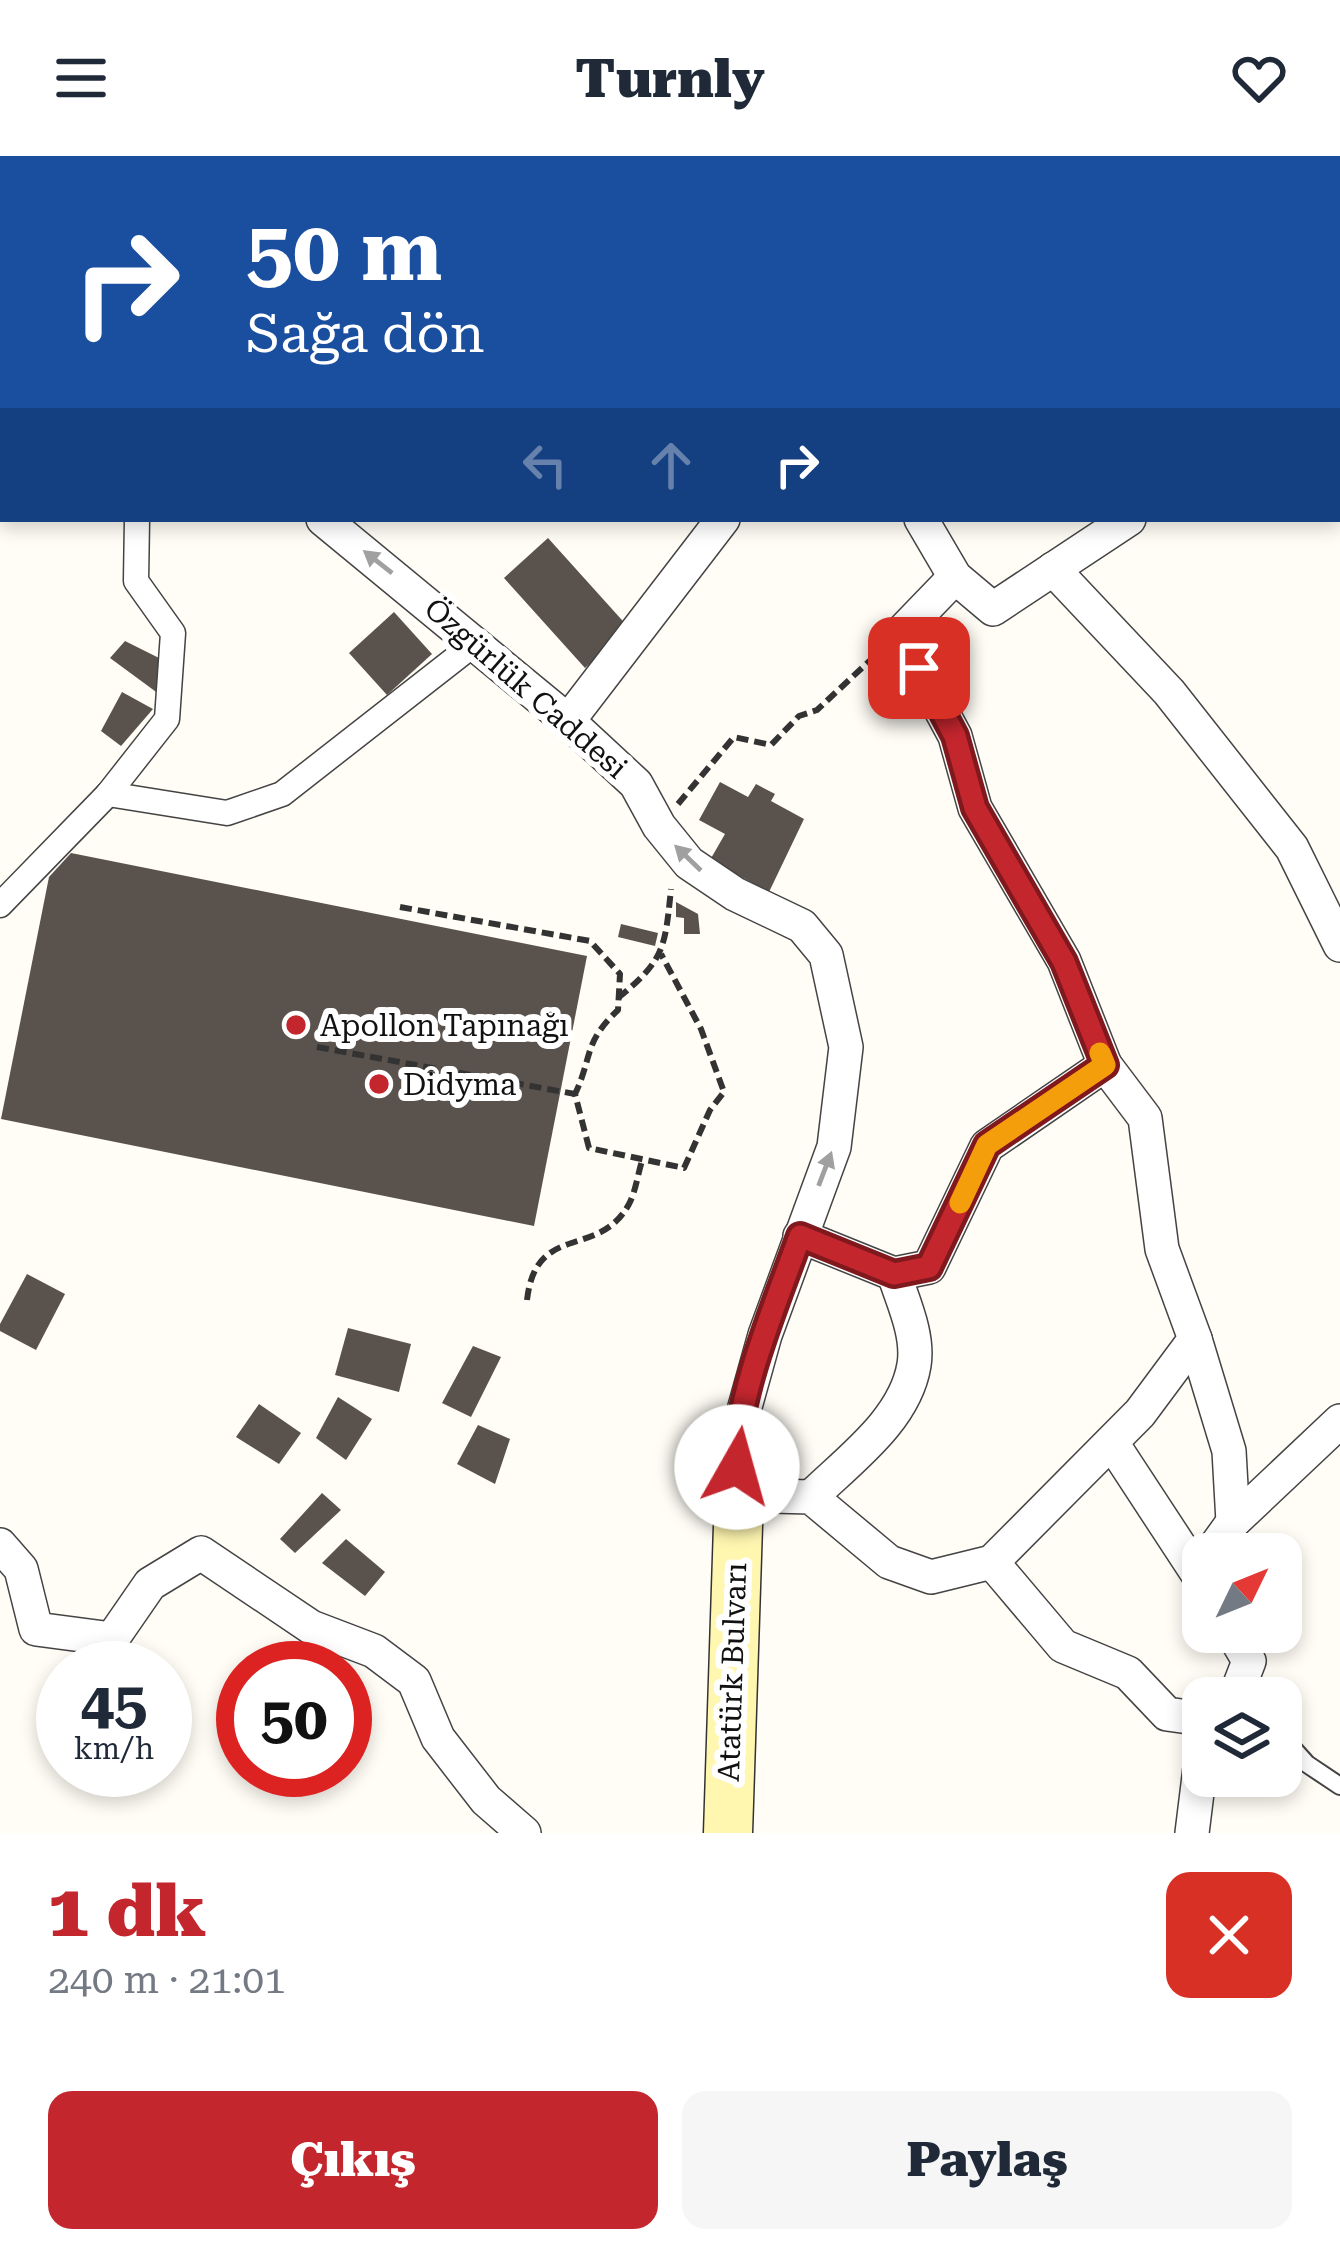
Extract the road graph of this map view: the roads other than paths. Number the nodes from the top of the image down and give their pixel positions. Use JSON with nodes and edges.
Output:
{"nodes":[{"id":1,"x":137,"y":522,"type":"edge"},
{"id":2,"x":327,"y":522,"type":"edge"},
{"id":3,"x":721,"y":522,"type":"edge"},
{"id":4,"x":923,"y":522,"type":"edge"},
{"id":5,"x":1124,"y":522,"type":"edge"},
{"id":6,"x":1053,"y":569,"type":"junction"},
{"id":7,"x":955,"y":577,"type":"junction"},
{"id":8,"x":474,"y":644,"type":"junction"},
{"id":9,"x":568,"y":721,"type":"junction"},
{"id":10,"x":108,"y":794,"type":"junction"},
{"id":11,"x":0,"y":905,"type":"edge"},
{"id":12,"x":1340,"y":945,"type":"edge"},
{"id":13,"x":1105,"y":1065,"type":"junction"},
{"id":14,"x":800,"y":1236,"type":"junction"},
{"id":15,"x":894,"y":1274,"type":"junction"},
{"id":16,"x":1195,"y":1340,"type":"junction"},
{"id":17,"x":1340,"y":1421,"type":"edge"},
{"id":18,"x":736,"y":1439,"type":"joint"},
{"id":19,"x":1112,"y":1443,"type":"junction"},
{"id":20,"x":739,"y":1495,"type":"junction"},
{"id":21,"x":811,"y":1497,"type":"junction"},
{"id":22,"x":1233,"y":1522,"type":"junction"},
{"id":23,"x":1226,"y":1533,"type":"edge"},
{"id":24,"x":1182,"y":1538,"type":"edge"},
{"id":25,"x":0,"y":1545,"type":"edge"},
{"id":26,"x":992,"y":1562,"type":"junction"},
{"id":27,"x":1182,"y":1716,"type":"edge"},
{"id":28,"x":1302,"y":1759,"type":"edge"},
{"id":29,"x":1340,"y":1786,"type":"edge"},
{"id":30,"x":1196,"y":1797,"type":"edge"},
{"id":31,"x":524,"y":1833,"type":"edge"},
{"id":32,"x":728,"y":1833,"type":"edge"},
{"id":33,"x":1192,"y":1833,"type":"edge"}],
"edges":[{"from":1,"to":10,"type":"street"},
{"from":8,"to":2,"type":"street","name":"Özgürlük Caddesi","one_way":true},
{"from":3,"to":9,"type":"street"},
{"from":4,"to":7,"type":"street"},
{"from":5,"to":6,"type":"street"},
{"from":6,"to":7,"type":"street"},
{"from":6,"to":12,"type":"street"},
{"from":7,"to":13,"type":"street"},
{"from":8,"to":9,"type":"street","name":"Özgürlük Caddesi"},
{"from":8,"to":10,"type":"street"},
{"from":14,"to":9,"type":"street","name":"Özgürlük Caddesi","one_way":true},
{"from":10,"to":11,"type":"street"},
{"from":13,"to":15,"type":"street"},
{"from":13,"to":16,"type":"street"},
{"from":14,"to":15,"type":"street"},
{"from":14,"to":18,"type":"street","name":"Özgürlük Caddesi"},
{"from":15,"to":21,"type":"street"},
{"from":16,"to":19,"type":"street"},
{"from":16,"to":22,"type":"street"},
{"from":17,"to":22,"type":"street"},
{"from":18,"to":20,"type":"main road","name":"Atatürk Bulvarı"},
{"from":19,"to":24,"type":"street"},
{"from":19,"to":26,"type":"street"},
{"from":20,"to":21,"type":"street"},
{"from":20,"to":32,"type":"main road","name":"Atatürk Bulvarı"},
{"from":21,"to":26,"type":"street"},
{"from":22,"to":23,"type":"street"},
{"from":25,"to":31,"type":"street"},
{"from":26,"to":27,"type":"street"},
{"from":28,"to":29,"type":"lane"},
{"from":30,"to":33,"type":"street"}]}
